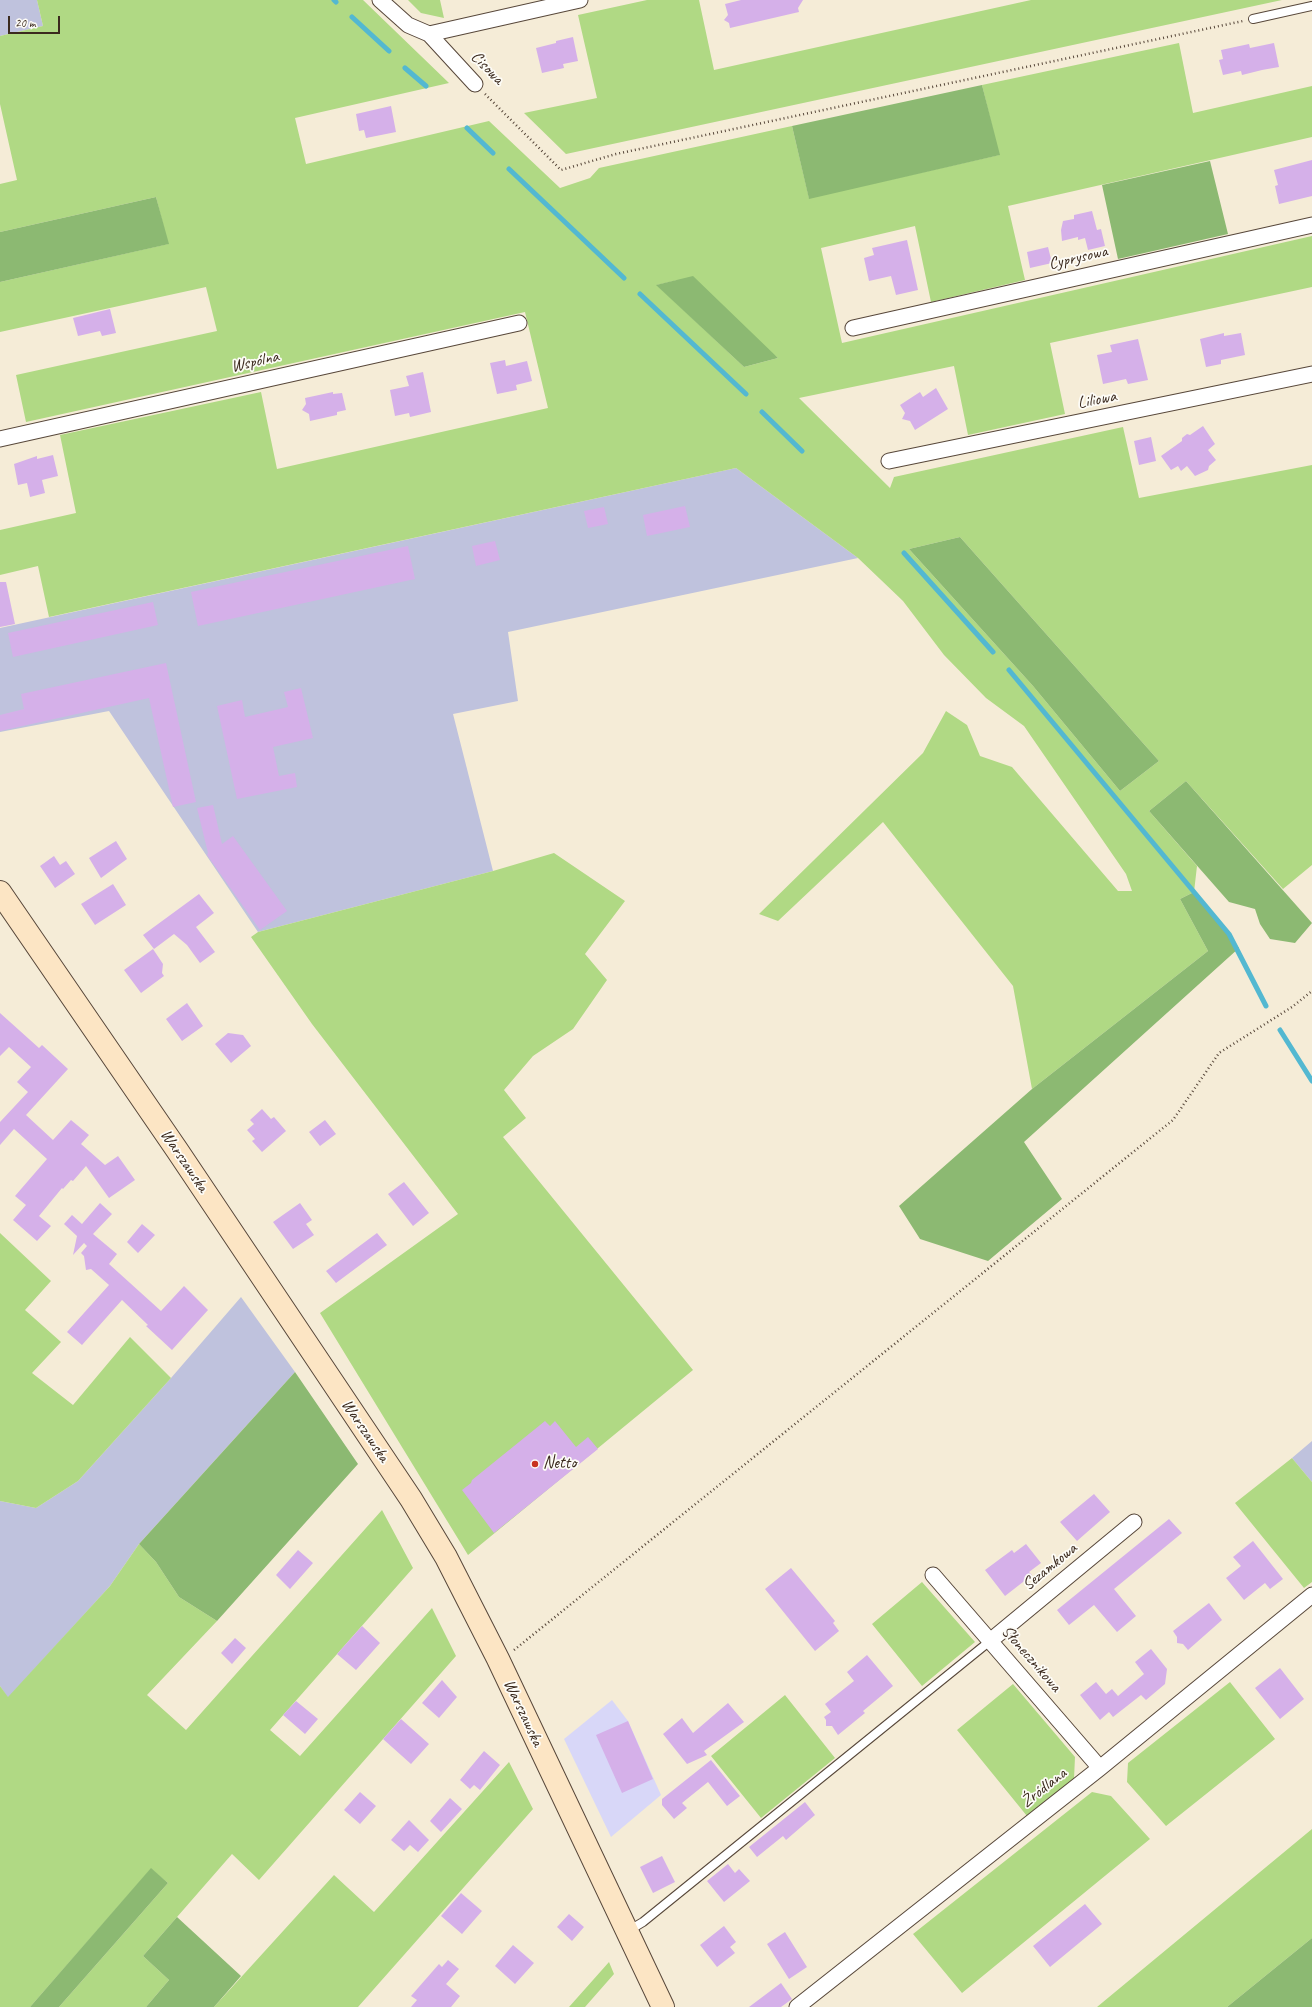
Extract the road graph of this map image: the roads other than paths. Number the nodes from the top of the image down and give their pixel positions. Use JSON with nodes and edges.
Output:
{"nodes":[{"id":1,"x":380,"y":0,"type":"edge"},
{"id":2,"x":580,"y":0,"type":"edge"},
{"id":3,"x":1312,"y":6,"type":"edge"},
{"id":4,"x":1253,"y":18,"type":"road end"},
{"id":5,"x":429,"y":34,"type":"junction"},
{"id":6,"x":475,"y":84,"type":"road end"},
{"id":7,"x":1312,"y":225,"type":"edge"},
{"id":8,"x":519,"y":323,"type":"dead end"},
{"id":9,"x":853,"y":328,"type":"dead end"},
{"id":10,"x":1312,"y":374,"type":"edge"},
{"id":11,"x":0,"y":439,"type":"edge"},
{"id":12,"x":889,"y":461,"type":"dead end"},
{"id":13,"x":0,"y":892,"type":"edge"},
{"id":14,"x":1134,"y":1522,"type":"dead end"},
{"id":15,"x":933,"y":1575,"type":"dead end"},
{"id":16,"x":1312,"y":1595,"type":"edge"},
{"id":17,"x":990,"y":1641,"type":"junction"},
{"id":18,"x":1100,"y":1768,"type":"junction"},
{"id":19,"x":627,"y":1931,"type":"junction"},
{"id":20,"x":663,"y":2007,"type":"edge"},
{"id":21,"x":798,"y":2007,"type":"edge"}],
"edges":[{"from":1,"to":5,"type":"street","name":"Cisowa"},
{"from":2,"to":5,"type":"street"},
{"from":3,"to":4,"type":"lane"},
{"from":5,"to":6,"type":"street","name":"Cisowa"},
{"from":7,"to":9,"type":"street","name":"Cyprysowa"},
{"from":8,"to":11,"type":"street","name":"Wspólna"},
{"from":10,"to":12,"type":"street","name":"Liliowa"},
{"from":13,"to":19,"type":"main road","name":"Warszawska"},
{"from":14,"to":17,"type":"street","name":"Sezamkowa"},
{"from":15,"to":17,"type":"street","name":"Słonecznikowa"},
{"from":16,"to":18,"type":"street","name":"Źródlana"},
{"from":17,"to":18,"type":"street","name":"Słonecznikowa"},
{"from":17,"to":19,"type":"lane"},
{"from":18,"to":21,"type":"street","name":"Źródlana"},
{"from":19,"to":20,"type":"main road","name":"Warszawska"}]}
